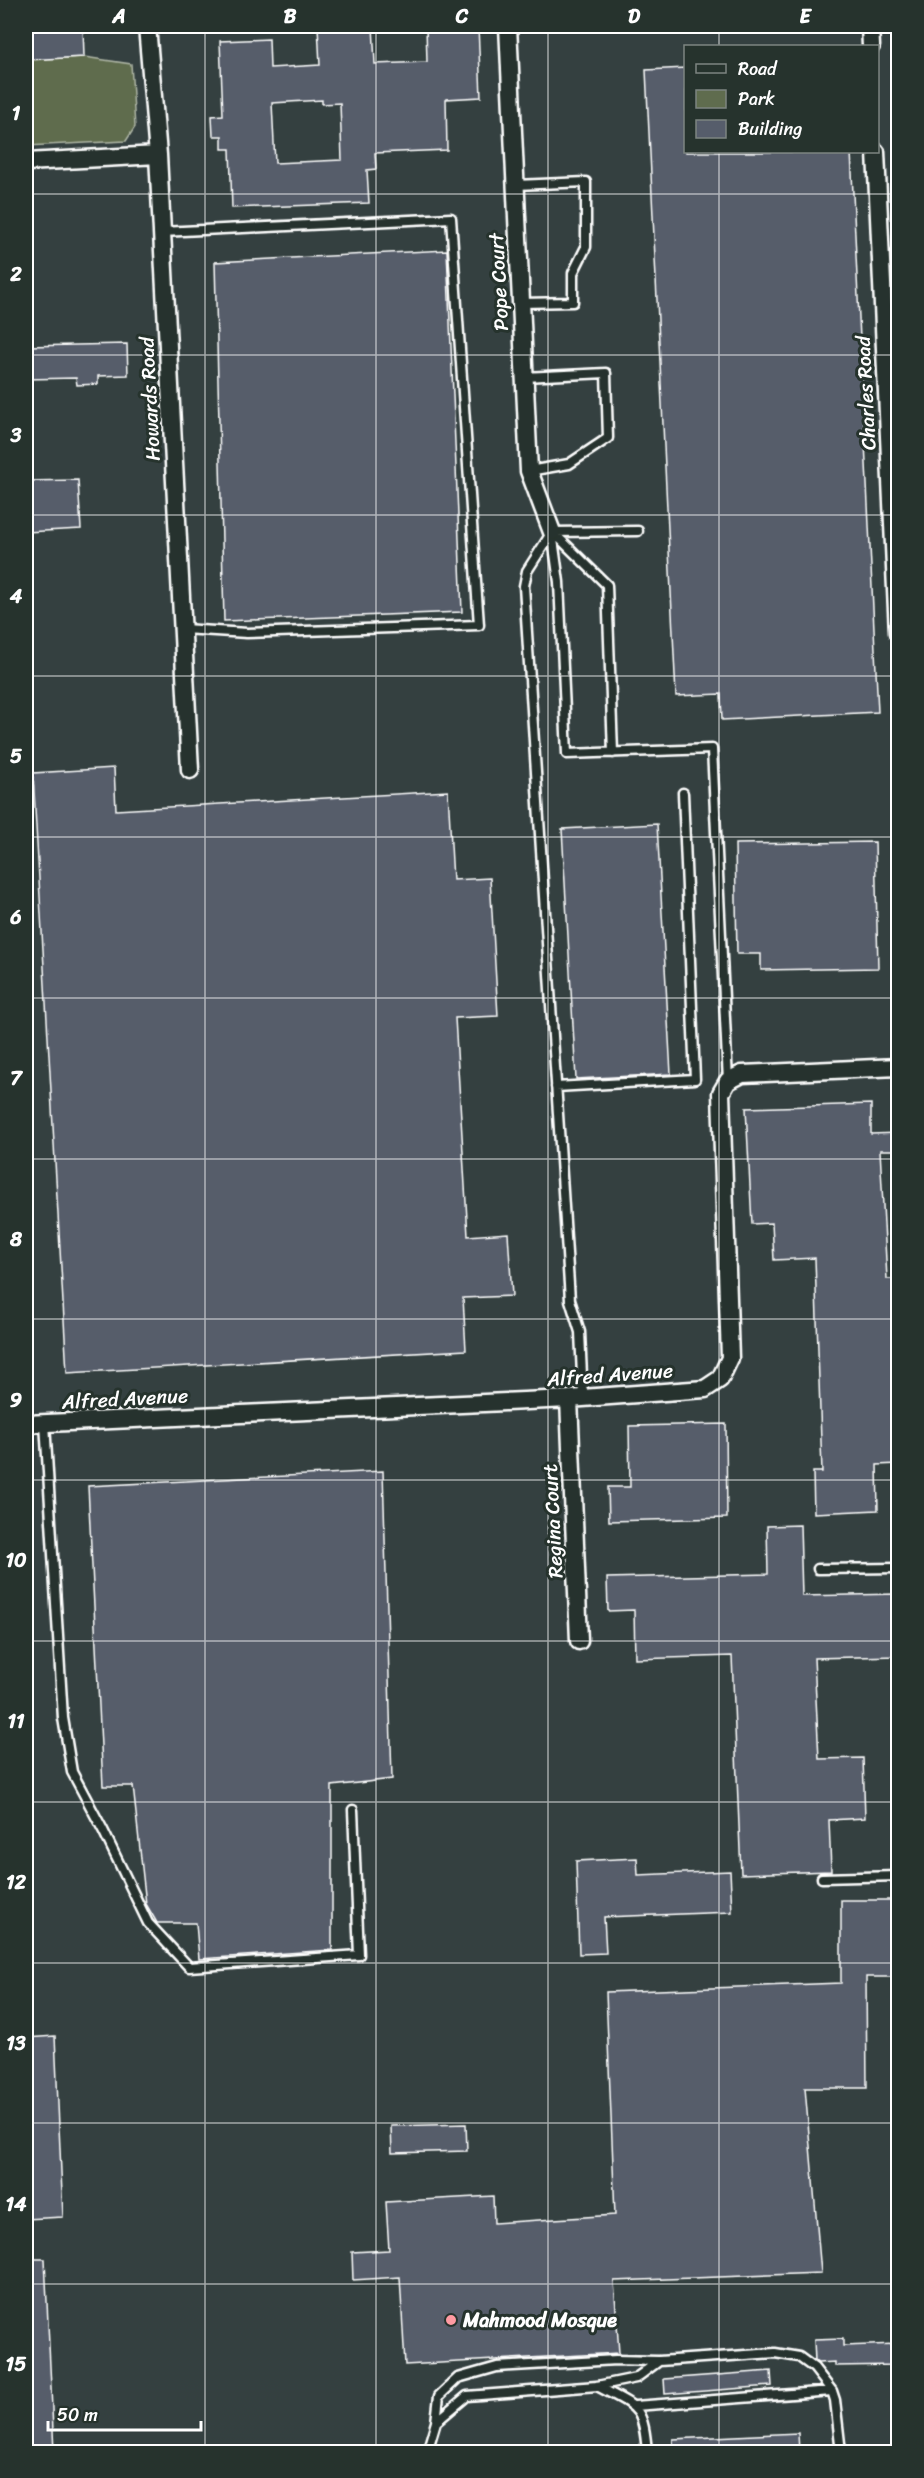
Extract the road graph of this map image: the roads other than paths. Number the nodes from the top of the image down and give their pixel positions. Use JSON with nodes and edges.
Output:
{"nodes":[{"id":1,"x":147,"y":26,"type":"edge"},
{"id":2,"x":508,"y":26,"type":"edge"},
{"id":3,"x":870,"y":26,"type":"edge"},
{"id":4,"x":871,"y":45,"type":"edge"},
{"id":5,"x":876,"y":153,"type":"edge"},
{"id":6,"x":158,"y":155,"type":"junction"},
{"id":7,"x":26,"y":162,"type":"edge"},
{"id":8,"x":516,"y":185,"type":"junction"},
{"id":9,"x":162,"y":232,"type":"junction"},
{"id":10,"x":521,"y":303,"type":"junction"},
{"id":11,"x":525,"y":377,"type":"junction"},
{"id":12,"x":529,"y":471,"type":"junction"},
{"id":13,"x":638,"y":531,"type":"dead end"},
{"id":14,"x":552,"y":532,"type":"junction"},
{"id":15,"x":183,"y":628,"type":"junction"},
{"id":16,"x":898,"y":633,"type":"edge"},
{"id":17,"x":613,"y":753,"type":"junction"},
{"id":18,"x":190,"y":770,"type":"dead end"},
{"id":19,"x":683,"y":793,"type":"dead end"},
{"id":20,"x":898,"y":1067,"type":"edge"},
{"id":21,"x":728,"y":1081,"type":"junction"},
{"id":22,"x":556,"y":1087,"type":"junction"},
{"id":23,"x":576,"y":1399,"type":"junction"},
{"id":24,"x":45,"y":1423,"type":"junction"},
{"id":25,"x":26,"y":1424,"type":"edge"},
{"id":26,"x":898,"y":1568,"type":"edge"},
{"id":27,"x":818,"y":1569,"type":"dead end"},
{"id":28,"x":579,"y":1641,"type":"dead end"},
{"id":29,"x":353,"y":1810,"type":"dead end"},
{"id":30,"x":898,"y":1876,"type":"edge"},
{"id":31,"x":822,"y":1878,"type":"dead end"},
{"id":32,"x":658,"y":2361,"type":"junction"},
{"id":33,"x":597,"y":2386,"type":"junction"},
{"id":34,"x":832,"y":2391,"type":"junction"},
{"id":35,"x":635,"y":2406,"type":"junction"},
{"id":36,"x":436,"y":2422,"type":"junction"},
{"id":37,"x":427,"y":2452,"type":"edge"},
{"id":38,"x":647,"y":2452,"type":"edge"},
{"id":39,"x":841,"y":2452,"type":"edge"}],
"edges":[{"from":1,"to":6,"type":"street","name":"Howards Road"},
{"from":2,"to":8,"type":"street","name":"Pope Court"},
{"from":3,"to":4,"type":"street"},
{"from":5,"to":16,"type":"street","name":"Charles Road"},
{"from":6,"to":7,"type":"street"},
{"from":6,"to":9,"type":"street","name":"Howards Road"},
{"from":8,"to":10,"type":"street","name":"Pope Court"},
{"from":8,"to":10,"type":"lane"},
{"from":9,"to":15,"type":"street","name":"Howards Road"},
{"from":9,"to":15,"type":"lane"},
{"from":10,"to":11,"type":"street","name":"Pope Court"},
{"from":11,"to":12,"type":"street","name":"Pope Court"},
{"from":11,"to":12,"type":"lane"},
{"from":12,"to":14,"type":"street","name":"Pope Court"},
{"from":13,"to":14,"type":"lane"},
{"from":14,"to":17,"type":"lane"},
{"from":14,"to":17,"type":"lane"},
{"from":14,"to":22,"type":"lane"},
{"from":15,"to":18,"type":"street","name":"Howards Road"},
{"from":17,"to":21,"type":"lane"},
{"from":19,"to":22,"type":"lane"},
{"from":20,"to":21,"type":"street"},
{"from":21,"to":23,"type":"street","name":"Alfred Avenue"},
{"from":22,"to":23,"type":"lane"},
{"from":23,"to":24,"type":"street","name":"Alfred Avenue"},
{"from":23,"to":28,"type":"street","name":"Regina Court"},
{"from":24,"to":25,"type":"street","name":"Alfred Avenue"},
{"from":24,"to":29,"type":"lane"},
{"from":26,"to":27,"type":"lane"},
{"from":30,"to":31,"type":"lane"},
{"from":32,"to":33,"type":"lane"},
{"from":32,"to":34,"type":"lane"},
{"from":32,"to":36,"type":"lane"},
{"from":33,"to":35,"type":"lane"},
{"from":33,"to":36,"type":"lane"},
{"from":34,"to":35,"type":"lane"},
{"from":34,"to":39,"type":"lane"},
{"from":35,"to":38,"type":"lane"},
{"from":36,"to":37,"type":"lane"}]}
